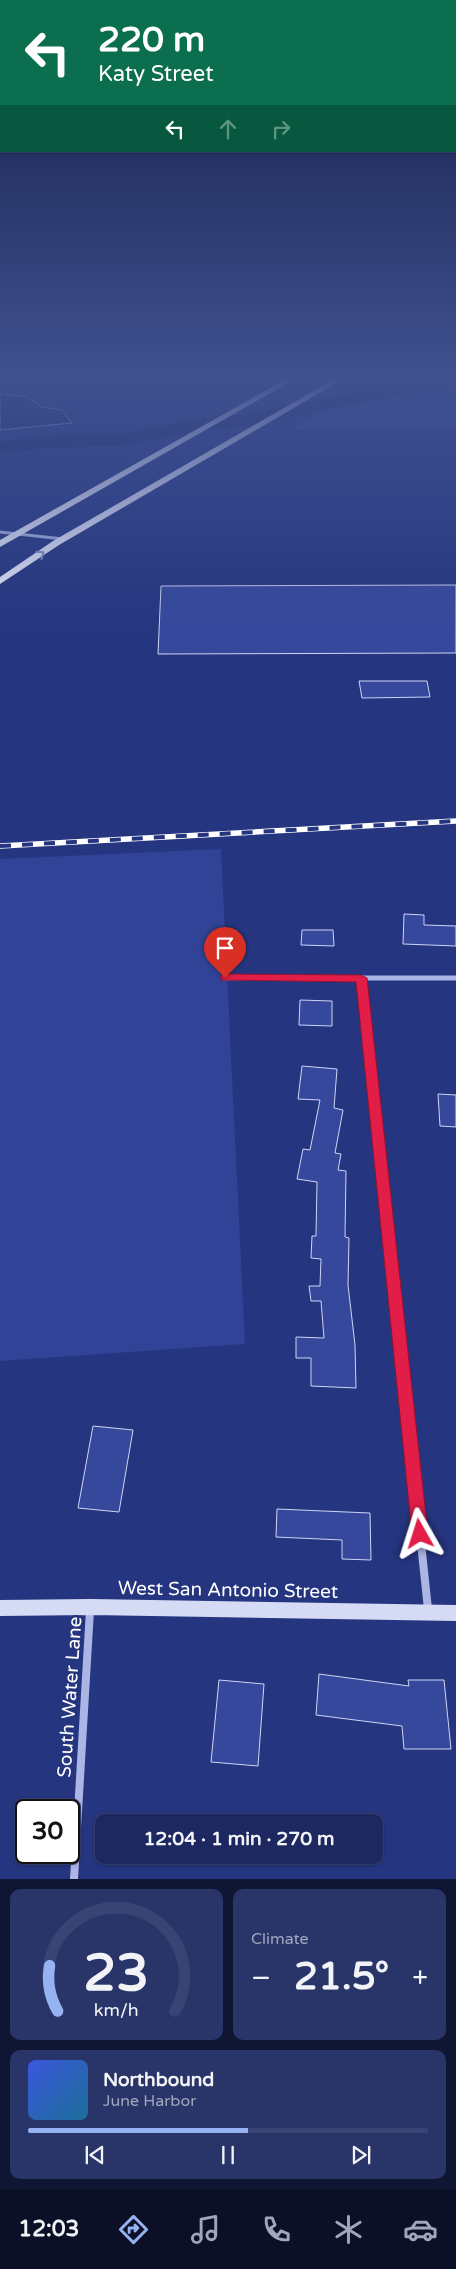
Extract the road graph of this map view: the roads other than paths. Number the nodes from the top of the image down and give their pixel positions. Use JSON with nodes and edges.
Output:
{"nodes":[{"id":1,"x":146,"y":462,"type":"edge"},
{"id":2,"x":197,"y":462,"type":"edge"},
{"id":3,"x":0,"y":532,"type":"edge"},
{"id":4,"x":18,"y":534,"type":"junction"},
{"id":5,"x":63,"y":539,"type":"junction"},
{"id":6,"x":0,"y":544,"type":"edge"},
{"id":7,"x":0,"y":581,"type":"edge"},
{"id":8,"x":225,"y":978,"type":"dead end"},
{"id":9,"x":361,"y":978,"type":"junction"},
{"id":10,"x":456,"y":978,"type":"edge"},
{"id":11,"x":91,"y":1607,"type":"junction"},
{"id":12,"x":0,"y":1608,"type":"edge"},
{"id":13,"x":456,"y":1613,"type":"edge"},
{"id":14,"x":428,"y":1614,"type":"junction"},
{"id":15,"x":74,"y":1879,"type":"edge"}],
"edges":[{"from":1,"to":4,"type":"main road"},
{"from":2,"to":5,"type":"main road"},
{"from":3,"to":4,"type":"street"},
{"from":4,"to":5,"type":"street"},
{"from":4,"to":6,"type":"main road"},
{"from":7,"to":5,"type":"main road","one_way":true},
{"from":8,"to":9,"type":"street"},
{"from":9,"to":10,"type":"street"},
{"from":9,"to":14,"type":"street"},
{"from":11,"to":12,"type":"street","name":"West San Antonio Street"},
{"from":11,"to":14,"type":"street","name":"West San Antonio Street"},
{"from":11,"to":15,"type":"street","name":"South Water Lane"},
{"from":13,"to":14,"type":"street","name":"West San Antonio Street"}]}
